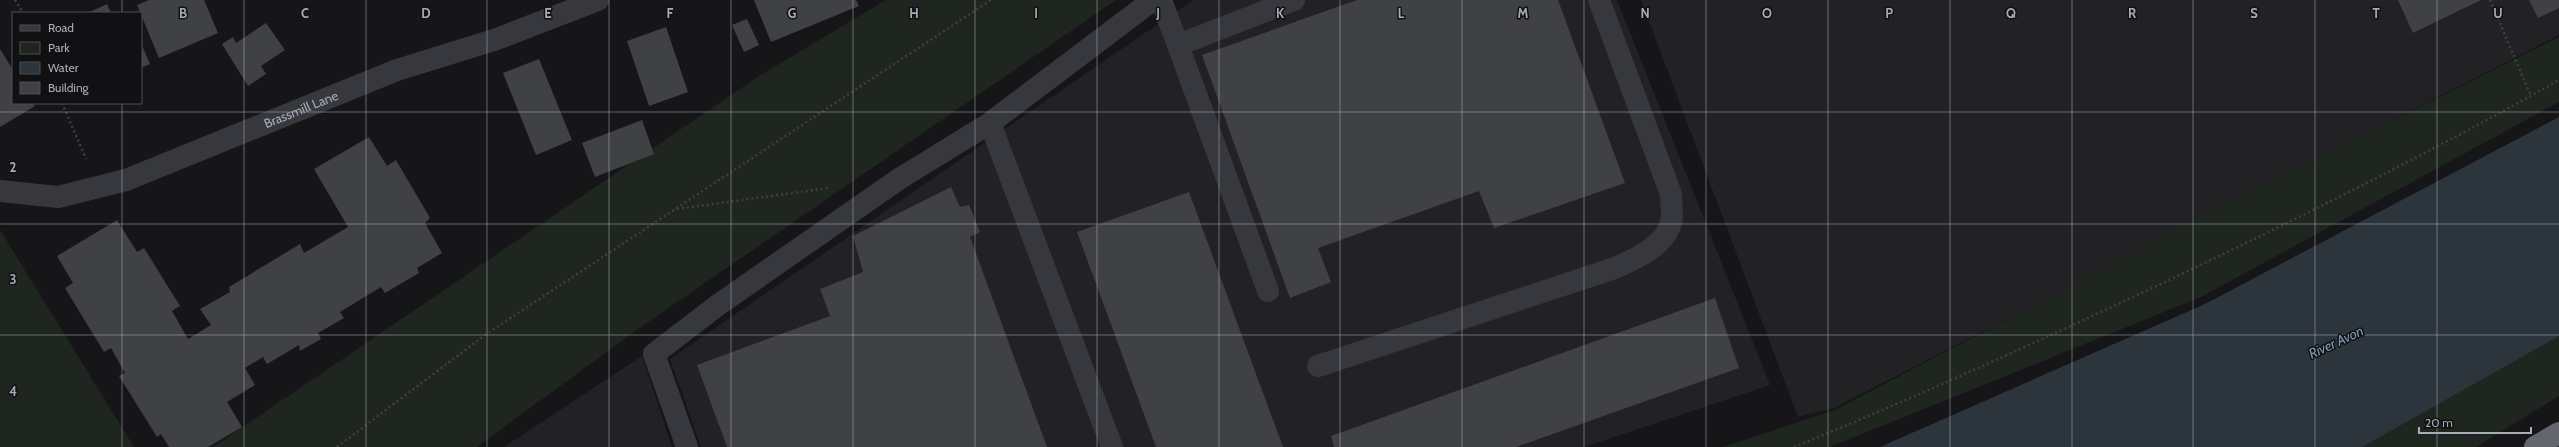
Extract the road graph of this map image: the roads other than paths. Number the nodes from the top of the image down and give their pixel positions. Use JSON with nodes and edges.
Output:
{"nodes":[{"id":1,"x":598,"y":0,"type":"edge"},
{"id":2,"x":1153,"y":0,"type":"edge"},
{"id":3,"x":1160,"y":0,"type":"edge"},
{"id":4,"x":1294,"y":0,"type":"edge"},
{"id":5,"x":1599,"y":0,"type":"edge"},
{"id":6,"x":1178,"y":45,"type":"junction"},
{"id":7,"x":990,"y":123,"type":"junction"},
{"id":8,"x":0,"y":191,"type":"edge"},
{"id":9,"x":1268,"y":291,"type":"dead end"},
{"id":10,"x":1318,"y":366,"type":"dead end"},
{"id":11,"x":2559,"y":433,"type":"edge"},
{"id":12,"x":687,"y":447,"type":"edge"},
{"id":13,"x":1112,"y":447,"type":"edge"},
{"id":14,"x":2535,"y":447,"type":"edge"}],
"edges":[{"from":1,"to":8,"type":"street","name":"Brassmill Lane"},
{"from":2,"to":7,"type":"street"},
{"from":3,"to":6,"type":"street"},
{"from":4,"to":6,"type":"street"},
{"from":5,"to":10,"type":"street"},
{"from":6,"to":9,"type":"street"},
{"from":7,"to":12,"type":"street"},
{"from":7,"to":13,"type":"street"},
{"from":11,"to":14,"type":"highway"}]}
